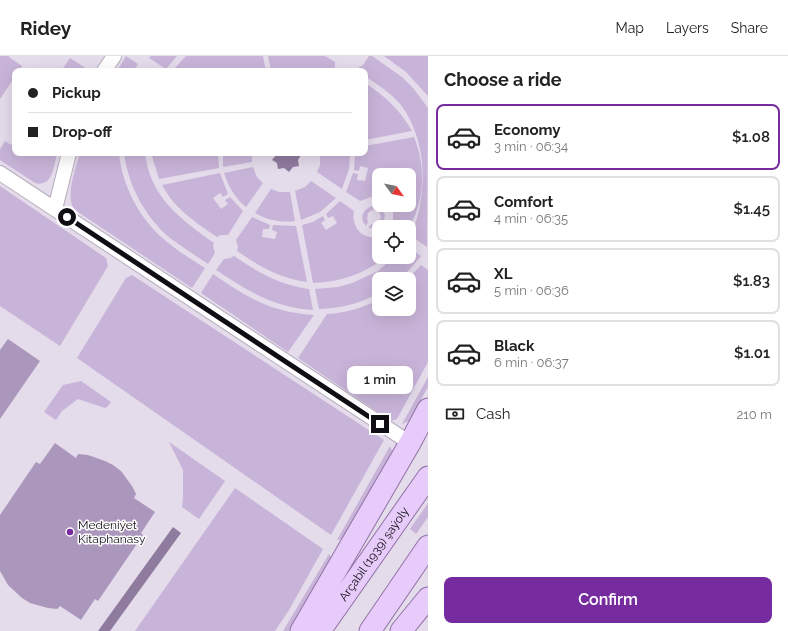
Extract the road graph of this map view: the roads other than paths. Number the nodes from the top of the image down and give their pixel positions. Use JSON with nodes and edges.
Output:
{"nodes":[{"id":1,"x":114,"y":56,"type":"edge"},
{"id":2,"x":106,"y":68,"type":"edge"},
{"id":3,"x":68,"y":156,"type":"edge"},
{"id":4,"x":0,"y":173,"type":"edge"},
{"id":5,"x":55,"y":209,"type":"junction"},
{"id":6,"x":428,"y":409,"type":"edge"},
{"id":7,"x":410,"y":443,"type":"junction"},
{"id":8,"x":428,"y":477,"type":"edge"},
{"id":9,"x":428,"y":546,"type":"edge"},
{"id":10,"x":428,"y":598,"type":"edge"},
{"id":11,"x":301,"y":631,"type":"edge"},
{"id":12,"x":320,"y":631,"type":"edge"},
{"id":13,"x":370,"y":631,"type":"edge"},
{"id":14,"x":401,"y":631,"type":"edge"}],
"edges":[{"from":1,"to":2,"type":"street"},
{"from":3,"to":5,"type":"street"},
{"from":4,"to":5,"type":"street"},
{"from":5,"to":7,"type":"street"},
{"from":6,"to":7,"type":"main road"},
{"from":7,"to":11,"type":"main road"},
{"from":8,"to":12,"type":"main road","name":"Arçabil (1939) şaýoly"},
{"from":9,"to":13,"type":"main road"},
{"from":10,"to":14,"type":"main road"}]}
